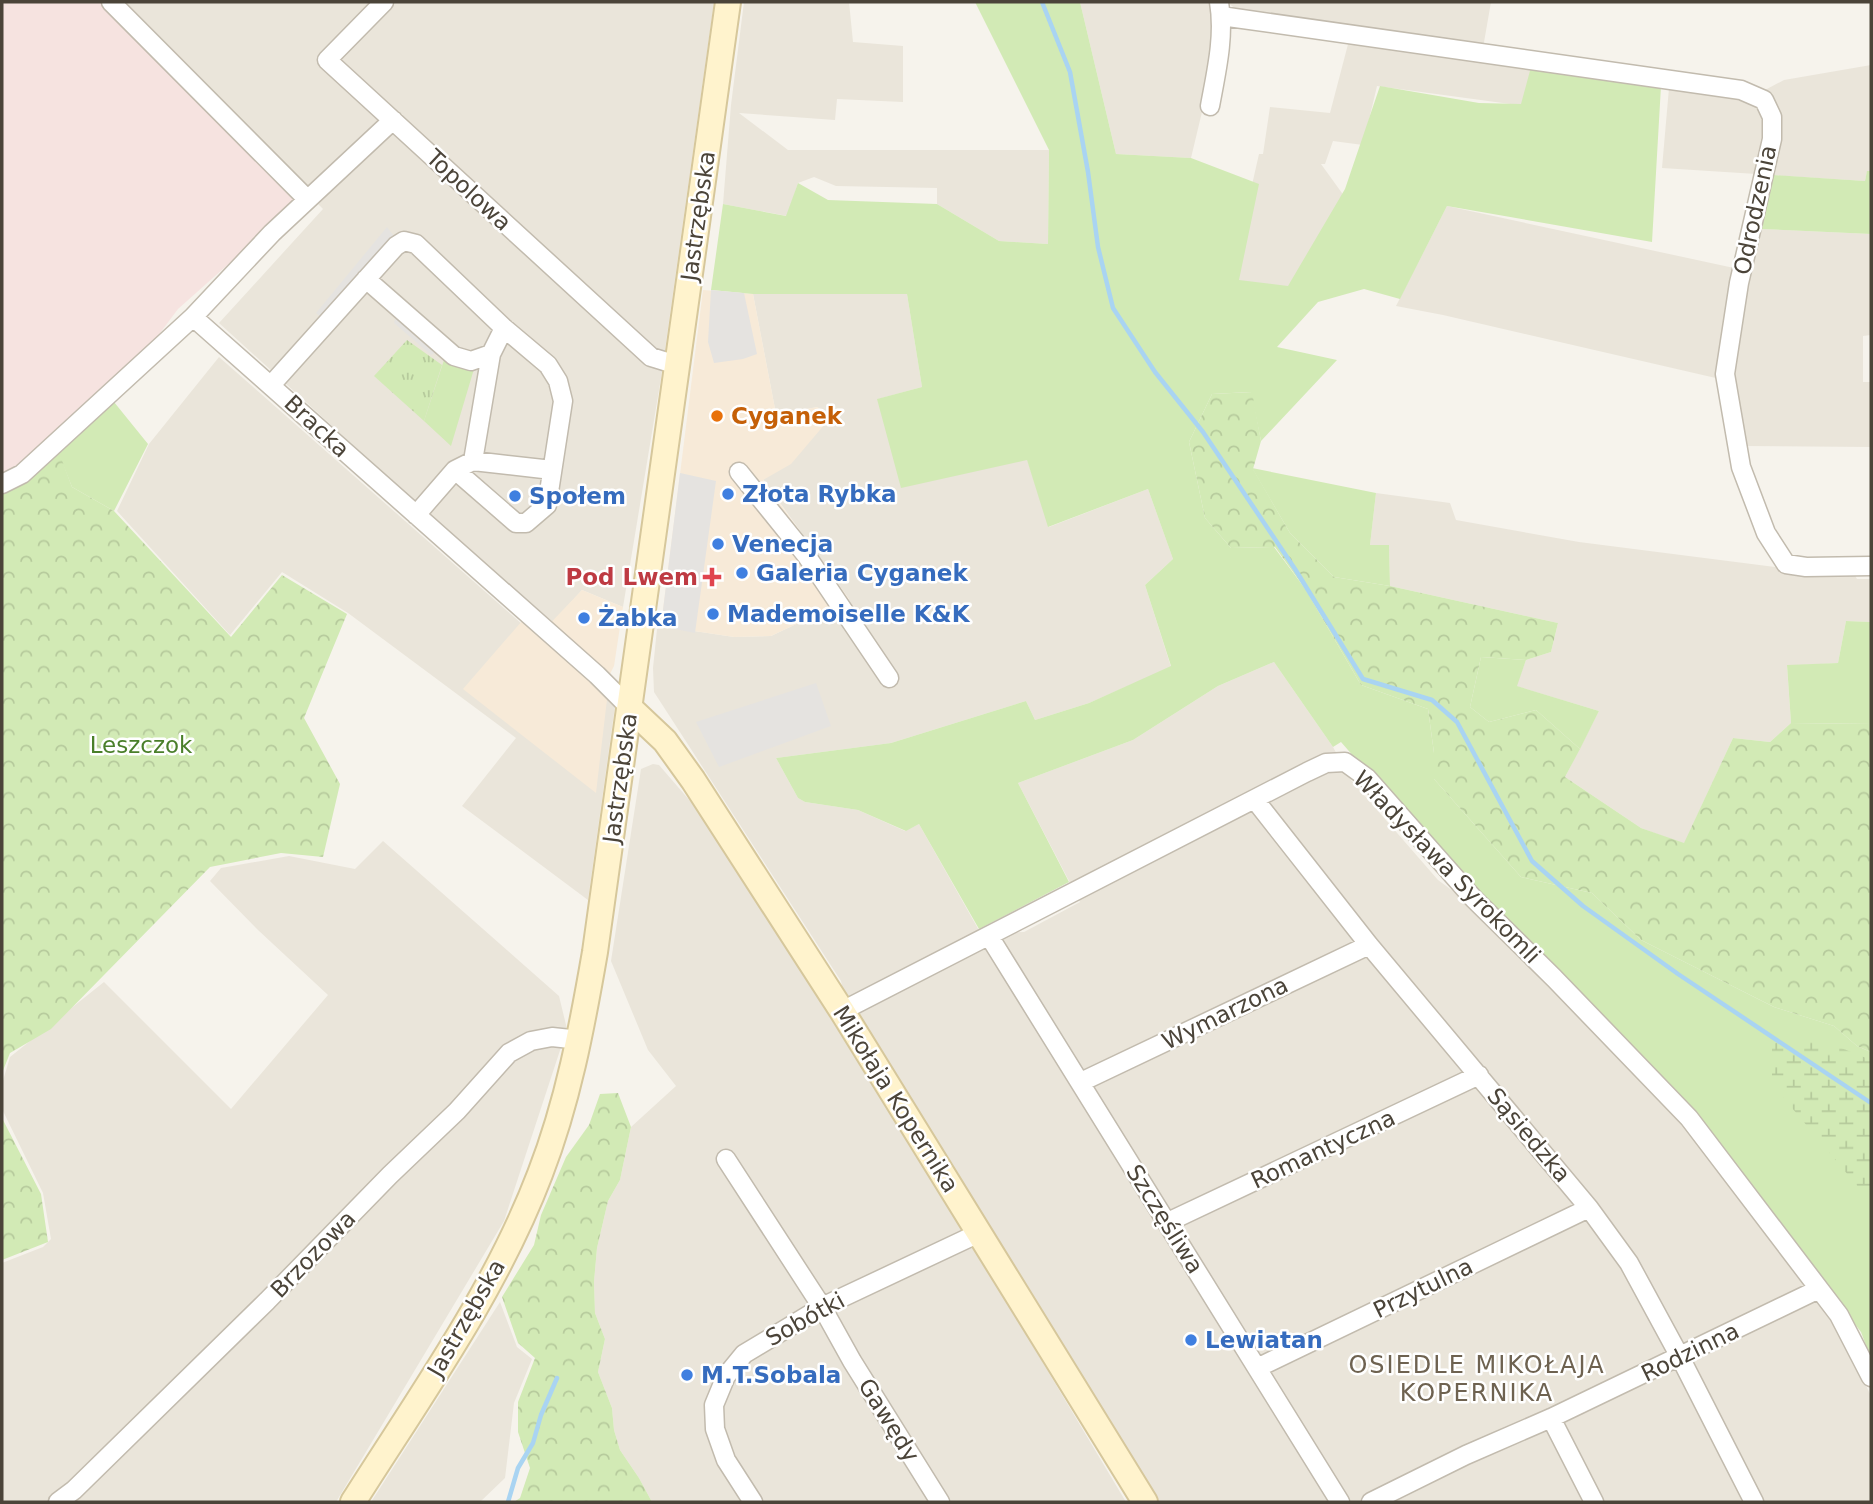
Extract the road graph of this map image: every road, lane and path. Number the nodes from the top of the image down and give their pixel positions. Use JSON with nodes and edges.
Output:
{"nodes":[{"id":1,"x":111,"y":2,"type":"edge"},
{"id":2,"x":384,"y":2,"type":"edge"},
{"id":3,"x":728,"y":2,"type":"edge"},
{"id":4,"x":1220,"y":9,"type":"edge"},
{"id":5,"x":1210,"y":106,"type":"dead end"},
{"id":6,"x":393,"y":120,"type":"junction"},
{"id":7,"x":307,"y":199,"type":"junction"},
{"id":8,"x":366,"y":279,"type":"junction"},
{"id":9,"x":193,"y":317,"type":"junction"},
{"id":10,"x":504,"y":328,"type":"junction"},
{"id":11,"x":491,"y":355,"type":"junction"},
{"id":12,"x":677,"y":365,"type":"junction"},
{"id":13,"x":272,"y":384,"type":"junction"},
{"id":14,"x":473,"y":461,"type":"junction"},
{"id":15,"x":455,"y":470,"type":"junction"},
{"id":16,"x":552,"y":470,"type":"junction"},
{"id":17,"x":739,"y":472,"type":"dead end"},
{"id":18,"x":2,"y":484,"type":"edge"},
{"id":19,"x":416,"y":515,"type":"junction"},
{"id":20,"x":1871,"y":566,"type":"edge"},
{"id":21,"x":889,"y":678,"type":"dead end"},
{"id":22,"x":630,"y":708,"type":"junction"},
{"id":23,"x":1255,"y":800,"type":"junction"},
{"id":24,"x":989,"y":936,"type":"junction"},
{"id":25,"x":1369,"y":944,"type":"junction"},
{"id":26,"x":842,"y":1011,"type":"junction"},
{"id":27,"x":580,"y":1040,"type":"junction"},
{"id":28,"x":1479,"y":1075,"type":"junction"},
{"id":29,"x":1081,"y":1082,"type":"junction"},
{"id":30,"x":726,"y":1159,"type":"dead end"},
{"id":31,"x":1589,"y":1208,"type":"junction"},
{"id":32,"x":1168,"y":1222,"type":"junction"},
{"id":33,"x":979,"y":1233,"type":"junction"},
{"id":34,"x":1819,"y":1289,"type":"junction"},
{"id":35,"x":822,"y":1307,"type":"junction"},
{"id":36,"x":1680,"y":1356,"type":"junction"},
{"id":37,"x":1257,"y":1368,"type":"junction"},
{"id":38,"x":1871,"y":1377,"type":"edge"},
{"id":39,"x":1551,"y":1418,"type":"junction"},
{"id":40,"x":58,"y":1502,"type":"edge"},
{"id":41,"x":353,"y":1502,"type":"edge"},
{"id":42,"x":753,"y":1502,"type":"edge"},
{"id":43,"x":940,"y":1502,"type":"edge"},
{"id":44,"x":1145,"y":1502,"type":"edge"},
{"id":45,"x":1340,"y":1502,"type":"edge"},
{"id":46,"x":1371,"y":1502,"type":"edge"},
{"id":47,"x":1594,"y":1502,"type":"edge"},
{"id":48,"x":1754,"y":1502,"type":"edge"}],
"edges":[{"from":1,"to":7,"type":"street"},
{"from":2,"to":6,"type":"street","name":"Topolowa"},
{"from":3,"to":12,"type":"main road","name":"Jastrzębska"},
{"from":4,"to":5,"type":"street","name":"Odrodzenia"},
{"from":4,"to":20,"type":"street","name":"Odrodzenia"},
{"from":6,"to":7,"type":"street"},
{"from":6,"to":12,"type":"street","name":"Topolowa"},
{"from":7,"to":9,"type":"street"},
{"from":8,"to":10,"type":"street"},
{"from":8,"to":11,"type":"street"},
{"from":8,"to":13,"type":"street"},
{"from":9,"to":13,"type":"street","name":"Bracka"},
{"from":9,"to":18,"type":"street"},
{"from":10,"to":11,"type":"street"},
{"from":10,"to":16,"type":"street"},
{"from":11,"to":14,"type":"street"},
{"from":12,"to":22,"type":"main road","name":"Jastrzębska"},
{"from":13,"to":19,"type":"street","name":"Bracka"},
{"from":14,"to":15,"type":"street"},
{"from":14,"to":16,"type":"street"},
{"from":15,"to":16,"type":"street"},
{"from":15,"to":19,"type":"street"},
{"from":17,"to":21,"type":"street"},
{"from":19,"to":22,"type":"street","name":"Bracka"},
{"from":22,"to":26,"type":"main road","name":"Mikołaja Kopernika"},
{"from":22,"to":27,"type":"main road","name":"Jastrzębska"},
{"from":23,"to":24,"type":"street","name":"Władysława Syrokomli"},
{"from":23,"to":25,"type":"street","name":"Sąsiedzka"},
{"from":23,"to":34,"type":"street","name":"Władysława Syrokomli"},
{"from":24,"to":26,"type":"street","name":"Władysława Syrokomli"},
{"from":24,"to":29,"type":"street","name":"Szczęśliwa"},
{"from":25,"to":28,"type":"street","name":"Sąsiedzka"},
{"from":25,"to":29,"type":"street","name":"Wymarzona"},
{"from":26,"to":33,"type":"main road","name":"Mikołaja Kopernika"},
{"from":27,"to":40,"type":"street","name":"Brzozowa"},
{"from":27,"to":41,"type":"main road","name":"Jastrzębska"},
{"from":28,"to":31,"type":"street","name":"Sąsiedzka"},
{"from":28,"to":32,"type":"street","name":"Romantyczna"},
{"from":29,"to":32,"type":"street","name":"Szczęśliwa"},
{"from":30,"to":35,"type":"street","name":"Gawędy"},
{"from":31,"to":36,"type":"street","name":"Sąsiedzka"},
{"from":31,"to":37,"type":"street","name":"Przytulna"},
{"from":32,"to":37,"type":"street","name":"Szczęśliwa"},
{"from":33,"to":35,"type":"street","name":"Sobótki"},
{"from":33,"to":44,"type":"main road","name":"Mikołaja Kopernika"},
{"from":34,"to":36,"type":"street","name":"Rodzinna"},
{"from":34,"to":38,"type":"street","name":"Władysława Syrokomli"},
{"from":35,"to":42,"type":"street","name":"Sobótki"},
{"from":35,"to":43,"type":"street","name":"Gawędy"},
{"from":36,"to":39,"type":"street","name":"Rodzinna"},
{"from":36,"to":48,"type":"street","name":"Sąsiedzka"},
{"from":37,"to":45,"type":"street","name":"Szczęśliwa"},
{"from":39,"to":46,"type":"street","name":"Rodzinna"},
{"from":39,"to":47,"type":"street"}]}
